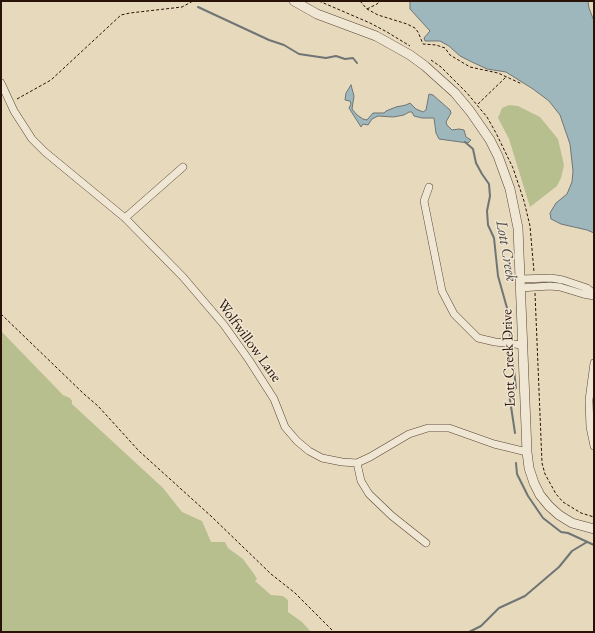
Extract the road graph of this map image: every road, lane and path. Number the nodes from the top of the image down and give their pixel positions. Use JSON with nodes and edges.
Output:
{"nodes":[{"id":1,"x":193,"y":1,"type":"edge"},
{"id":2,"x":294,"y":1,"type":"edge"},
{"id":3,"x":319,"y":1,"type":"edge"},
{"id":4,"x":360,"y":1,"type":"edge"},
{"id":5,"x":380,"y":1,"type":"edge"},
{"id":6,"x":367,"y":9,"type":"junction"},
{"id":7,"x":413,"y":48,"type":"dead end"},
{"id":8,"x":430,"y":60,"type":"dead end"},
{"id":9,"x":506,"y":77,"type":"junction"},
{"id":10,"x":1,"y":84,"type":"edge"},
{"id":11,"x":522,"y":84,"type":"dead end"},
{"id":12,"x":10,"y":103,"type":"junction"},
{"id":13,"x":477,"y":105,"type":"junction"},
{"id":14,"x":470,"y":111,"type":"junction"},
{"id":15,"x":183,"y":167,"type":"dead end"},
{"id":16,"x":429,"y":187,"type":"dead end"},
{"id":17,"x":125,"y":218,"type":"junction"},
{"id":18,"x":534,"y":279,"type":"junction"},
{"id":19,"x":520,"y":284,"type":"junction"},
{"id":20,"x":535,"y":287,"type":"junction"},
{"id":21,"x":594,"y":295,"type":"edge"},
{"id":22,"x":1,"y":314,"type":"edge"},
{"id":23,"x":523,"y":345,"type":"junction"},
{"id":24,"x":594,"y":363,"type":"edge"},
{"id":25,"x":594,"y":446,"type":"edge"},
{"id":26,"x":528,"y":452,"type":"junction"},
{"id":27,"x":357,"y":463,"type":"junction"},
{"id":28,"x":594,"y":517,"type":"edge"},
{"id":29,"x":594,"y":529,"type":"edge"},
{"id":30,"x":426,"y":544,"type":"dead end"},
{"id":31,"x":334,"y":632,"type":"edge"}],
"edges":[{"from":1,"to":12,"type":"path"},
{"from":2,"to":14,"type":"street","name":"Lott Creek Drive"},
{"from":3,"to":7,"type":"path"},
{"from":4,"to":6,"type":"path"},
{"from":5,"to":6,"type":"path"},
{"from":6,"to":9,"type":"path"},
{"from":8,"to":13,"type":"path"},
{"from":9,"to":11,"type":"path"},
{"from":9,"to":13,"type":"path"},
{"from":10,"to":12,"type":"street","name":"Wolfwillow Lane"},
{"from":12,"to":17,"type":"street","name":"Wolfwillow Lane"},
{"from":13,"to":14,"type":"path"},
{"from":13,"to":18,"type":"path"},
{"from":14,"to":19,"type":"street","name":"Lott Creek Drive"},
{"from":15,"to":17,"type":"street"},
{"from":16,"to":23,"type":"street"},
{"from":17,"to":27,"type":"street","name":"Wolfwillow Lane"},
{"from":18,"to":19,"type":"street"},
{"from":18,"to":21,"type":"street"},
{"from":19,"to":20,"type":"street"},
{"from":19,"to":23,"type":"street","name":"Lott Creek Drive"},
{"from":20,"to":21,"type":"street"},
{"from":20,"to":28,"type":"path"},
{"from":22,"to":31,"type":"path"},
{"from":23,"to":26,"type":"street","name":"Lott Creek Drive"},
{"from":24,"to":25,"type":"street"},
{"from":26,"to":27,"type":"street"},
{"from":26,"to":29,"type":"street","name":"Lott Creek Drive"},
{"from":27,"to":30,"type":"street"}]}
